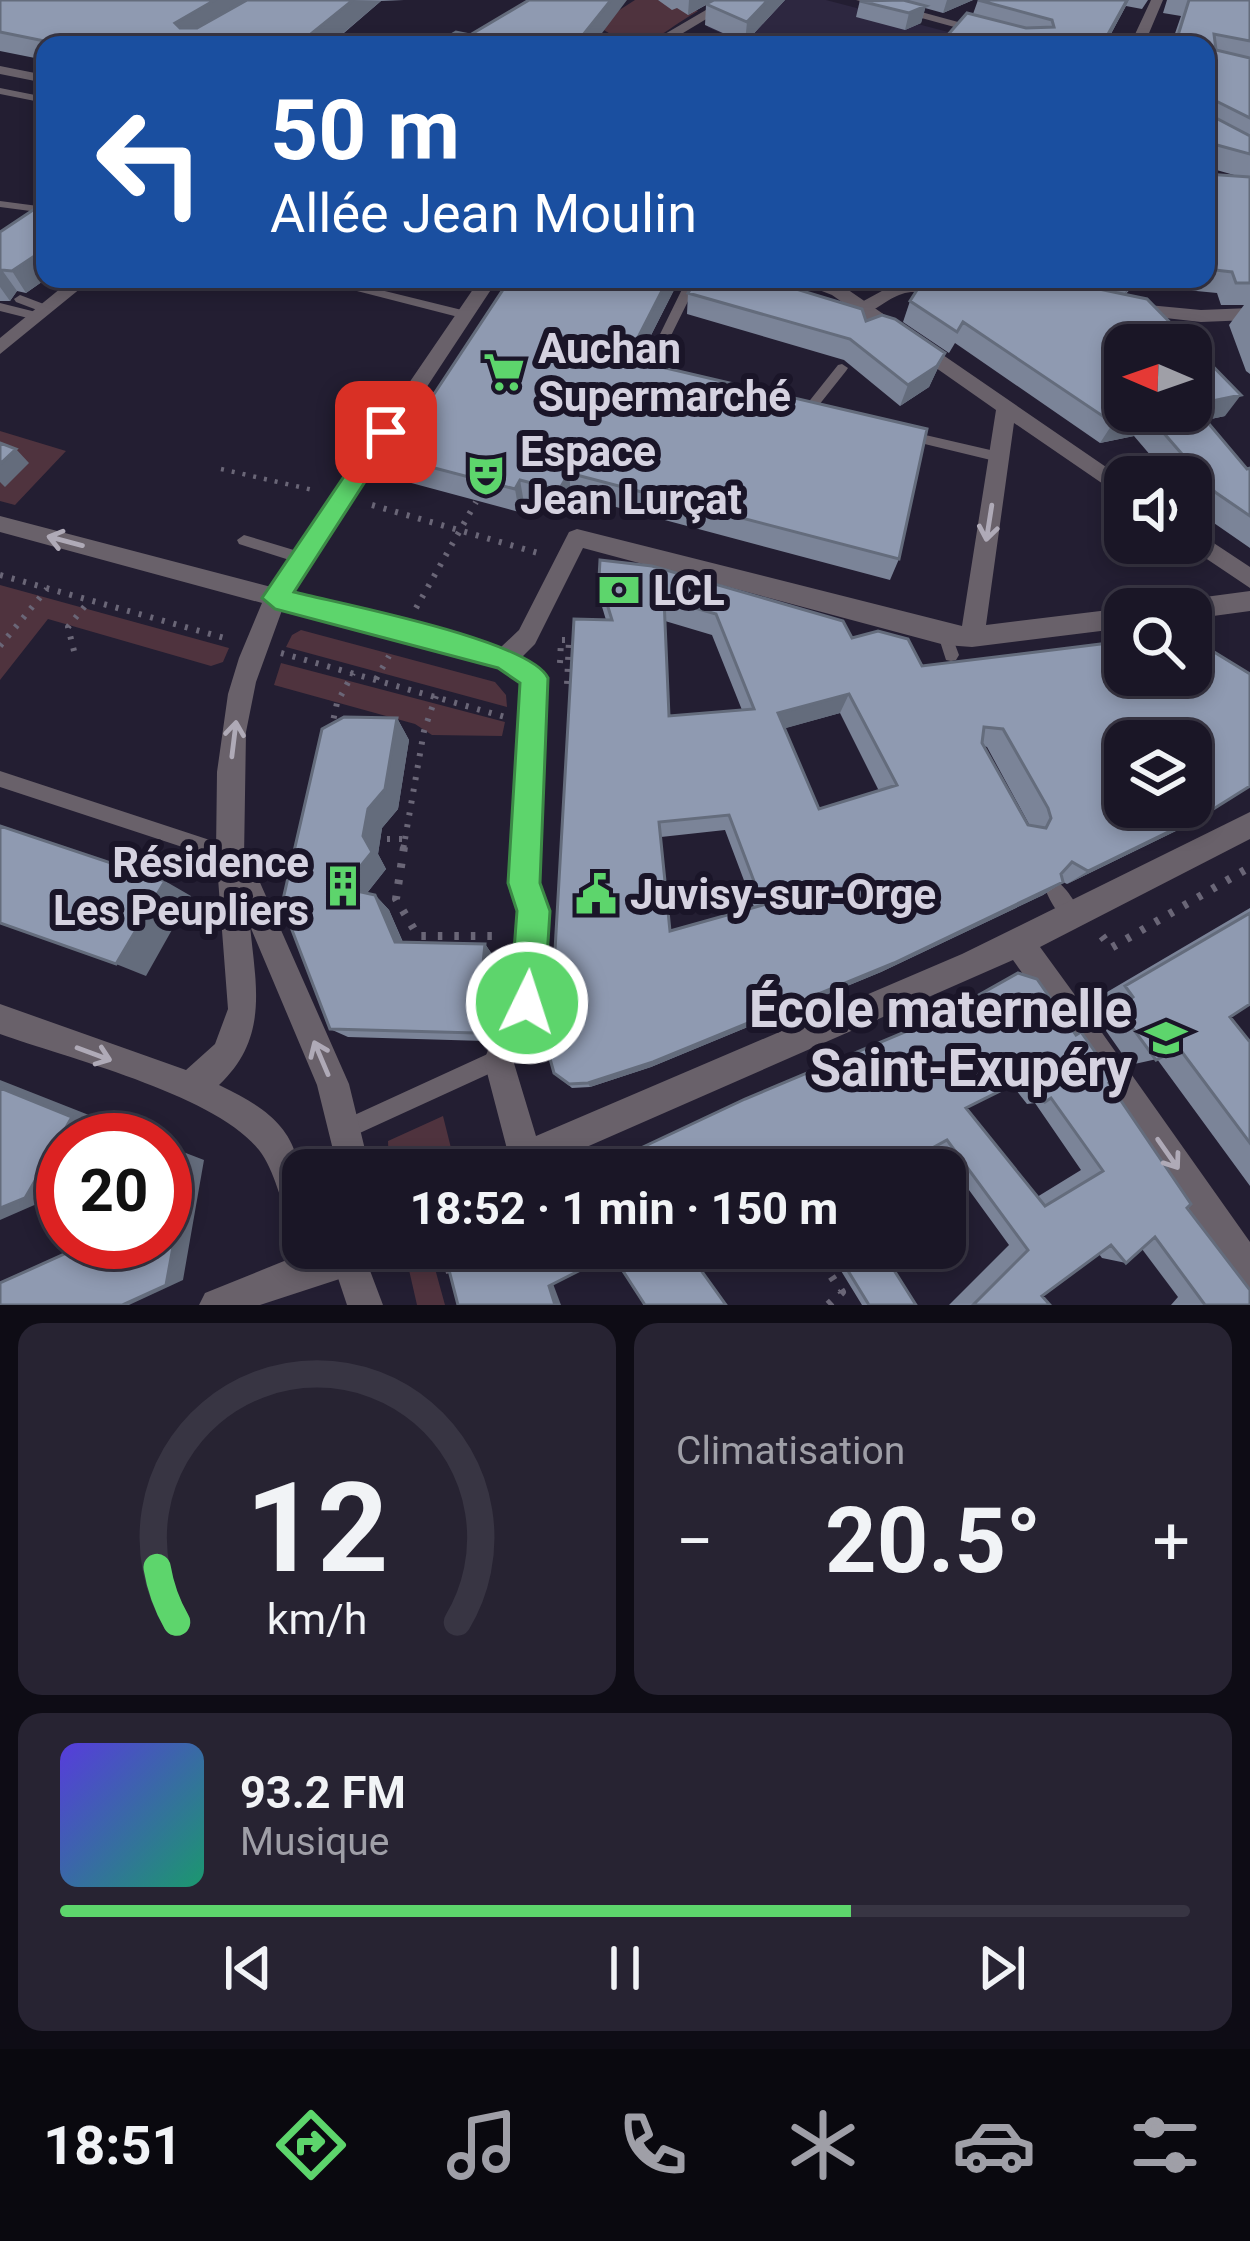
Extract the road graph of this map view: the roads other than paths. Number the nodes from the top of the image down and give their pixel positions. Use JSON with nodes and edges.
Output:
{"nodes":[{"id":1,"x":732,"y":0,"type":"edge"},
{"id":2,"x":866,"y":0,"type":"edge"},
{"id":3,"x":1156,"y":0,"type":"edge"},
{"id":4,"x":669,"y":36,"type":"edge"},
{"id":5,"x":1002,"y":36,"type":"edge"},
{"id":6,"x":1141,"y":36,"type":"edge"},
{"id":7,"x":0,"y":70,"type":"edge"},
{"id":8,"x":36,"y":77,"type":"edge"},
{"id":9,"x":0,"y":91,"type":"edge"},
{"id":10,"x":36,"y":98,"type":"edge"},
{"id":11,"x":36,"y":201,"type":"edge"},
{"id":12,"x":0,"y":204,"type":"edge"},
{"id":13,"x":73,"y":288,"type":"edge"},
{"id":14,"x":358,"y":288,"type":"edge"},
{"id":15,"x":483,"y":288,"type":"edge"},
{"id":16,"x":689,"y":288,"type":"edge"},
{"id":17,"x":828,"y":288,"type":"edge"},
{"id":18,"x":900,"y":288,"type":"edge"},
{"id":19,"x":925,"y":288,"type":"edge"},
{"id":20,"x":972,"y":292,"type":"edge"},
{"id":21,"x":20,"y":299,"type":"dead end"},
{"id":22,"x":1105,"y":304,"type":"edge"},
{"id":23,"x":54,"y":306,"type":"junction"},
{"id":24,"x":0,"y":307,"type":"edge"},
{"id":25,"x":871,"y":312,"type":"junction"},
{"id":26,"x":1250,"y":314,"type":"edge"},
{"id":27,"x":466,"y":315,"type":"junction"},
{"id":28,"x":864,"y":335,"type":"edge"},
{"id":29,"x":12,"y":344,"type":"edge"},
{"id":30,"x":842,"y":368,"type":"dead end"},
{"id":31,"x":670,"y":379,"type":"edge"},
{"id":32,"x":784,"y":407,"type":"edge"},
{"id":33,"x":1006,"y":408,"type":"junction"},
{"id":34,"x":807,"y":412,"type":"junction"},
{"id":35,"x":829,"y":417,"type":"edge"},
{"id":36,"x":892,"y":432,"type":"edge"},
{"id":37,"x":999,"y":457,"type":"junction"},
{"id":38,"x":1104,"y":476,"type":"edge"},
{"id":39,"x":0,"y":524,"type":"edge"},
{"id":40,"x":244,"y":540,"type":"dead end"},
{"id":41,"x":1212,"y":552,"type":"edge"},
{"id":42,"x":302,"y":558,"type":"junction"},
{"id":43,"x":1250,"y":579,"type":"edge"},
{"id":44,"x":275,"y":598,"type":"junction"},
{"id":45,"x":1250,"y":601,"type":"edge"},
{"id":46,"x":1212,"y":606,"type":"edge"},
{"id":47,"x":1104,"y":620,"type":"edge"},
{"id":48,"x":971,"y":637,"type":"junction"},
{"id":49,"x":505,"y":658,"type":"junction"},
{"id":50,"x":0,"y":779,"type":"edge"},
{"id":51,"x":1250,"y":825,"type":"edge"},
{"id":52,"x":234,"y":856,"type":"junction"},
{"id":53,"x":1054,"y":889,"type":"edge"},
{"id":54,"x":1073,"y":918,"type":"junction"},
{"id":55,"x":532,"y":936,"type":"joint"},
{"id":56,"x":1019,"y":943,"type":"junction"},
{"id":57,"x":277,"y":954,"type":"junction"},
{"id":58,"x":240,"y":970,"type":"junction"},
{"id":59,"x":0,"y":1019,"type":"edge"},
{"id":60,"x":499,"y":1061,"type":"junction"},
{"id":61,"x":189,"y":1087,"type":"junction"},
{"id":62,"x":344,"y":1130,"type":"junction"},
{"id":63,"x":349,"y":1149,"type":"edge"},
{"id":64,"x":510,"y":1149,"type":"edge"},
{"id":65,"x":545,"y":1149,"type":"edge"},
{"id":66,"x":282,"y":1165,"type":"edge"},
{"id":67,"x":306,"y":1269,"type":"edge"},
{"id":68,"x":351,"y":1269,"type":"edge"},
{"id":69,"x":1250,"y":1270,"type":"edge"},
{"id":70,"x":217,"y":1305,"type":"edge"},
{"id":71,"x":365,"y":1305,"type":"edge"}],
"edges":[{"from":1,"to":4,"type":"street"},
{"from":2,"to":5,"type":"street"},
{"from":3,"to":6,"type":"street"},
{"from":7,"to":8,"type":"street"},
{"from":9,"to":10,"type":"lane"},
{"from":11,"to":12,"type":"lane"},
{"from":13,"to":23,"type":"street"},
{"from":14,"to":27,"type":"lane"},
{"from":15,"to":27,"type":"street"},
{"from":16,"to":31,"type":"lane"},
{"from":17,"to":25,"type":"street"},
{"from":18,"to":25,"type":"street"},
{"from":19,"to":20,"type":"street"},
{"from":21,"to":23,"type":"lane"},
{"from":22,"to":26,"type":"street"},
{"from":23,"to":24,"type":"lane"},
{"from":23,"to":29,"type":"street"},
{"from":25,"to":28,"type":"lane"},
{"from":25,"to":33,"type":"street"},
{"from":27,"to":42,"type":"street"},
{"from":30,"to":34,"type":"lane"},
{"from":32,"to":34,"type":"lane"},
{"from":33,"to":37,"type":"street"},
{"from":33,"to":38,"type":"street"},
{"from":34,"to":35,"type":"lane"},
{"from":36,"to":37,"type":"lane"},
{"from":37,"to":48,"type":"street","one_way":true},
{"from":44,"to":39,"type":"street","one_way":true},
{"from":40,"to":42,"type":"lane"},
{"from":41,"to":43,"type":"street"},
{"from":42,"to":44,"type":"street"},
{"from":44,"to":49,"type":"street"},
{"from":52,"to":44,"type":"street","one_way":true},
{"from":45,"to":46,"type":"street"},
{"from":47,"to":48,"type":"street"},
{"from":48,"to":49,"type":"street"},
{"from":49,"to":55,"type":"street"},
{"from":50,"to":52,"type":"lane"},
{"from":51,"to":54,"type":"street"},
{"from":52,"to":57,"type":"street"},
{"from":52,"to":58,"type":"street"},
{"from":53,"to":54,"type":"lane"},
{"from":54,"to":56,"type":"street"},
{"from":55,"to":60,"type":"lane"},
{"from":56,"to":65,"type":"street"},
{"from":56,"to":69,"type":"street","one_way":true},
{"from":57,"to":58,"type":"street"},
{"from":62,"to":57,"type":"street","one_way":true},
{"from":58,"to":61,"type":"street"},
{"from":59,"to":61,"type":"street","one_way":true},
{"from":60,"to":62,"type":"lane"},
{"from":60,"to":64,"type":"street"},
{"from":61,"to":66,"type":"street"},
{"from":62,"to":63,"type":"street"},
{"from":67,"to":70,"type":"street"},
{"from":68,"to":71,"type":"street"}]}
